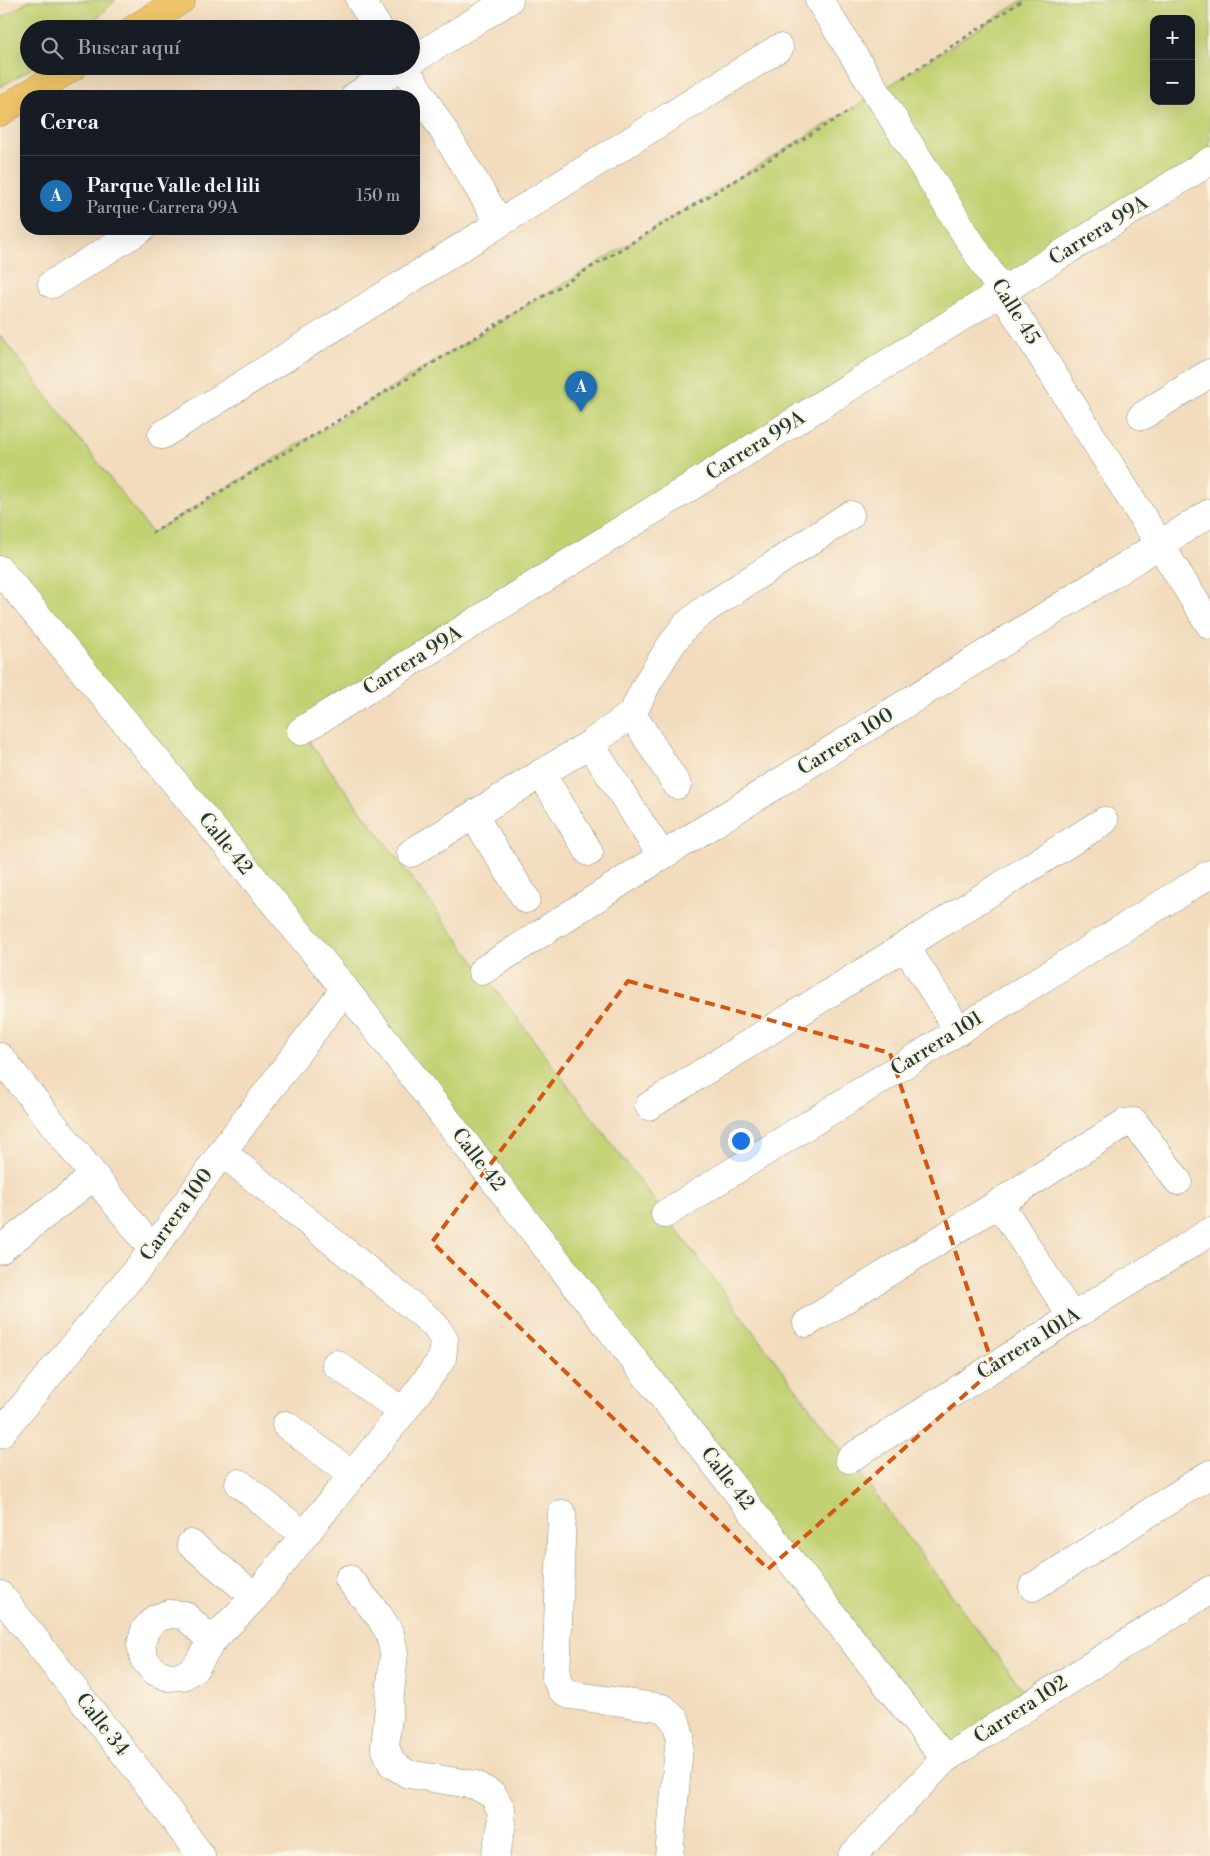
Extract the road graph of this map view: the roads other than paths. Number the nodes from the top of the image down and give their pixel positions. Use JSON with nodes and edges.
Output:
{"nodes":[{"id":1,"x":181,"y":0,"type":"edge"},
{"id":2,"x":360,"y":0,"type":"edge"},
{"id":3,"x":508,"y":0,"type":"edge"},
{"id":4,"x":819,"y":0,"type":"edge"},
{"id":5,"x":149,"y":20,"type":"edge"},
{"id":6,"x":373,"y":20,"type":"edge"},
{"id":7,"x":779,"y":48,"type":"dead end"},
{"id":8,"x":420,"y":55,"type":"edge"},
{"id":9,"x":60,"y":75,"type":"edge"},
{"id":10,"x":389,"y":75,"type":"edge"},
{"id":11,"x":410,"y":75,"type":"edge"},
{"id":12,"x":35,"y":90,"type":"edge"},
{"id":13,"x":365,"y":90,"type":"edge"},
{"id":14,"x":419,"y":90,"type":"edge"},
{"id":15,"x":420,"y":92,"type":"edge"},
{"id":16,"x":20,"y":100,"type":"edge"},
{"id":17,"x":0,"y":112,"type":"edge"},
{"id":18,"x":1210,"y":161,"type":"edge"},
{"id":19,"x":500,"y":223,"type":"junction"},
{"id":20,"x":131,"y":235,"type":"edge"},
{"id":21,"x":52,"y":284,"type":"dead end"},
{"id":22,"x":1002,"y":292,"type":"junction"},
{"id":23,"x":1210,"y":373,"type":"edge"},
{"id":24,"x":1142,"y":416,"type":"dead end"},
{"id":25,"x":162,"y":435,"type":"dead end"},
{"id":26,"x":1210,"y":513,"type":"edge"},
{"id":27,"x":850,"y":515,"type":"dead end"},
{"id":28,"x":1160,"y":545,"type":"junction"},
{"id":29,"x":0,"y":570,"type":"edge"},
{"id":30,"x":1210,"y":625,"type":"edge"},
{"id":31,"x":632,"y":714,"type":"junction"},
{"id":32,"x":301,"y":731,"type":"dead end"},
{"id":33,"x":590,"y":744,"type":"junction"},
{"id":34,"x":541,"y":773,"type":"junction"},
{"id":35,"x":677,"y":785,"type":"dead end"},
{"id":36,"x":473,"y":815,"type":"junction"},
{"id":37,"x":1104,"y":821,"type":"dead end"},
{"id":38,"x":411,"y":852,"type":"dead end"},
{"id":39,"x":589,"y":852,"type":"dead end"},
{"id":40,"x":662,"y":856,"type":"junction"},
{"id":41,"x":1210,"y":874,"type":"edge"},
{"id":42,"x":526,"y":899,"type":"dead end"},
{"id":43,"x":905,"y":946,"type":"junction"},
{"id":44,"x":482,"y":971,"type":"dead end"},
{"id":45,"x":345,"y":989,"type":"junction"},
{"id":46,"x":959,"y":1031,"type":"junction"},
{"id":47,"x":0,"y":1057,"type":"edge"},
{"id":48,"x":649,"y":1106,"type":"dead end"},
{"id":49,"x":222,"y":1152,"type":"junction"},
{"id":50,"x":94,"y":1176,"type":"junction"},
{"id":51,"x":1178,"y":1181,"type":"dead end"},
{"id":52,"x":999,"y":1203,"type":"junction"},
{"id":53,"x":665,"y":1214,"type":"dead end"},
{"id":54,"x":1210,"y":1232,"type":"edge"},
{"id":55,"x":0,"y":1250,"type":"edge"},
{"id":56,"x":153,"y":1250,"type":"junction"},
{"id":57,"x":1072,"y":1317,"type":"junction"},
{"id":58,"x":807,"y":1323,"type":"dead end"},
{"id":59,"x":336,"y":1364,"type":"dead end"},
{"id":60,"x":403,"y":1412,"type":"junction"},
{"id":61,"x":286,"y":1425,"type":"dead end"},
{"id":62,"x":0,"y":1434,"type":"edge"},
{"id":63,"x":849,"y":1459,"type":"dead end"},
{"id":64,"x":1210,"y":1474,"type":"edge"},
{"id":65,"x":352,"y":1475,"type":"junction"},
{"id":66,"x":238,"y":1483,"type":"dead end"},
{"id":67,"x":562,"y":1514,"type":"dead end"},
{"id":68,"x":304,"y":1535,"type":"junction"},
{"id":69,"x":191,"y":1544,"type":"dead end"},
{"id":70,"x":349,"y":1579,"type":"dead end"},
{"id":71,"x":1032,"y":1587,"type":"dead end"},
{"id":72,"x":1210,"y":1590,"type":"edge"},
{"id":73,"x":0,"y":1595,"type":"edge"},
{"id":74,"x":254,"y":1597,"type":"junction"},
{"id":75,"x":212,"y":1641,"type":"dead end"},
{"id":76,"x":945,"y":1759,"type":"junction"},
{"id":77,"x":201,"y":1856,"type":"edge"},
{"id":78,"x":495,"y":1856,"type":"edge"},
{"id":79,"x":669,"y":1856,"type":"edge"},
{"id":80,"x":852,"y":1856,"type":"edge"}],
"edges":[{"from":1,"to":5,"type":"main road"},
{"from":2,"to":6,"type":"street"},
{"from":3,"to":8,"type":"street"},
{"from":4,"to":22,"type":"street","name":"Calle 45"},
{"from":7,"to":19,"type":"street"},
{"from":9,"to":12,"type":"main road"},
{"from":10,"to":13,"type":"street"},
{"from":11,"to":14,"type":"street"},
{"from":15,"to":19,"type":"street"},
{"from":16,"to":17,"type":"main road"},
{"from":18,"to":22,"type":"street","name":"Carrera 99A"},
{"from":19,"to":25,"type":"street"},
{"from":20,"to":21,"type":"street"},
{"from":22,"to":28,"type":"street","name":"Calle 45"},
{"from":22,"to":32,"type":"street","name":"Carrera 99A"},
{"from":23,"to":24,"type":"street"},
{"from":26,"to":28,"type":"street","name":"Carrera 100"},
{"from":27,"to":31,"type":"street"},
{"from":28,"to":30,"type":"street","name":"Calle 45"},
{"from":28,"to":40,"type":"street","name":"Carrera 100"},
{"from":29,"to":45,"type":"street","name":"Calle 42"},
{"from":31,"to":33,"type":"street"},
{"from":31,"to":35,"type":"street"},
{"from":33,"to":34,"type":"street"},
{"from":33,"to":40,"type":"street"},
{"from":34,"to":36,"type":"street"},
{"from":34,"to":39,"type":"street"},
{"from":36,"to":38,"type":"street"},
{"from":36,"to":42,"type":"street"},
{"from":37,"to":43,"type":"street"},
{"from":40,"to":44,"type":"street","name":"Carrera 100"},
{"from":41,"to":46,"type":"street","name":"Carrera 101"},
{"from":43,"to":46,"type":"street"},
{"from":43,"to":48,"type":"street"},
{"from":45,"to":49,"type":"street","name":"Carrera 100"},
{"from":45,"to":76,"type":"street","name":"Calle 42"},
{"from":46,"to":53,"type":"street","name":"Carrera 101"},
{"from":47,"to":50,"type":"street"},
{"from":49,"to":56,"type":"street","name":"Carrera 100"},
{"from":49,"to":60,"type":"street"},
{"from":50,"to":55,"type":"street"},
{"from":50,"to":56,"type":"street"},
{"from":51,"to":52,"type":"street"},
{"from":52,"to":57,"type":"street"},
{"from":52,"to":58,"type":"street"},
{"from":54,"to":57,"type":"street","name":"Carrera 101A"},
{"from":56,"to":62,"type":"street","name":"Carrera 100"},
{"from":57,"to":63,"type":"street","name":"Carrera 101A"},
{"from":59,"to":60,"type":"street"},
{"from":60,"to":65,"type":"street"},
{"from":61,"to":65,"type":"street"},
{"from":64,"to":71,"type":"street"},
{"from":65,"to":68,"type":"street"},
{"from":66,"to":68,"type":"street"},
{"from":67,"to":79,"type":"street"},
{"from":68,"to":74,"type":"street"},
{"from":69,"to":74,"type":"street"},
{"from":70,"to":78,"type":"street"},
{"from":72,"to":76,"type":"street","name":"Carrera 102"},
{"from":73,"to":77,"type":"street","name":"Calle 34"},
{"from":74,"to":75,"type":"street"},
{"from":76,"to":80,"type":"street","name":"Carrera 102"}]}
